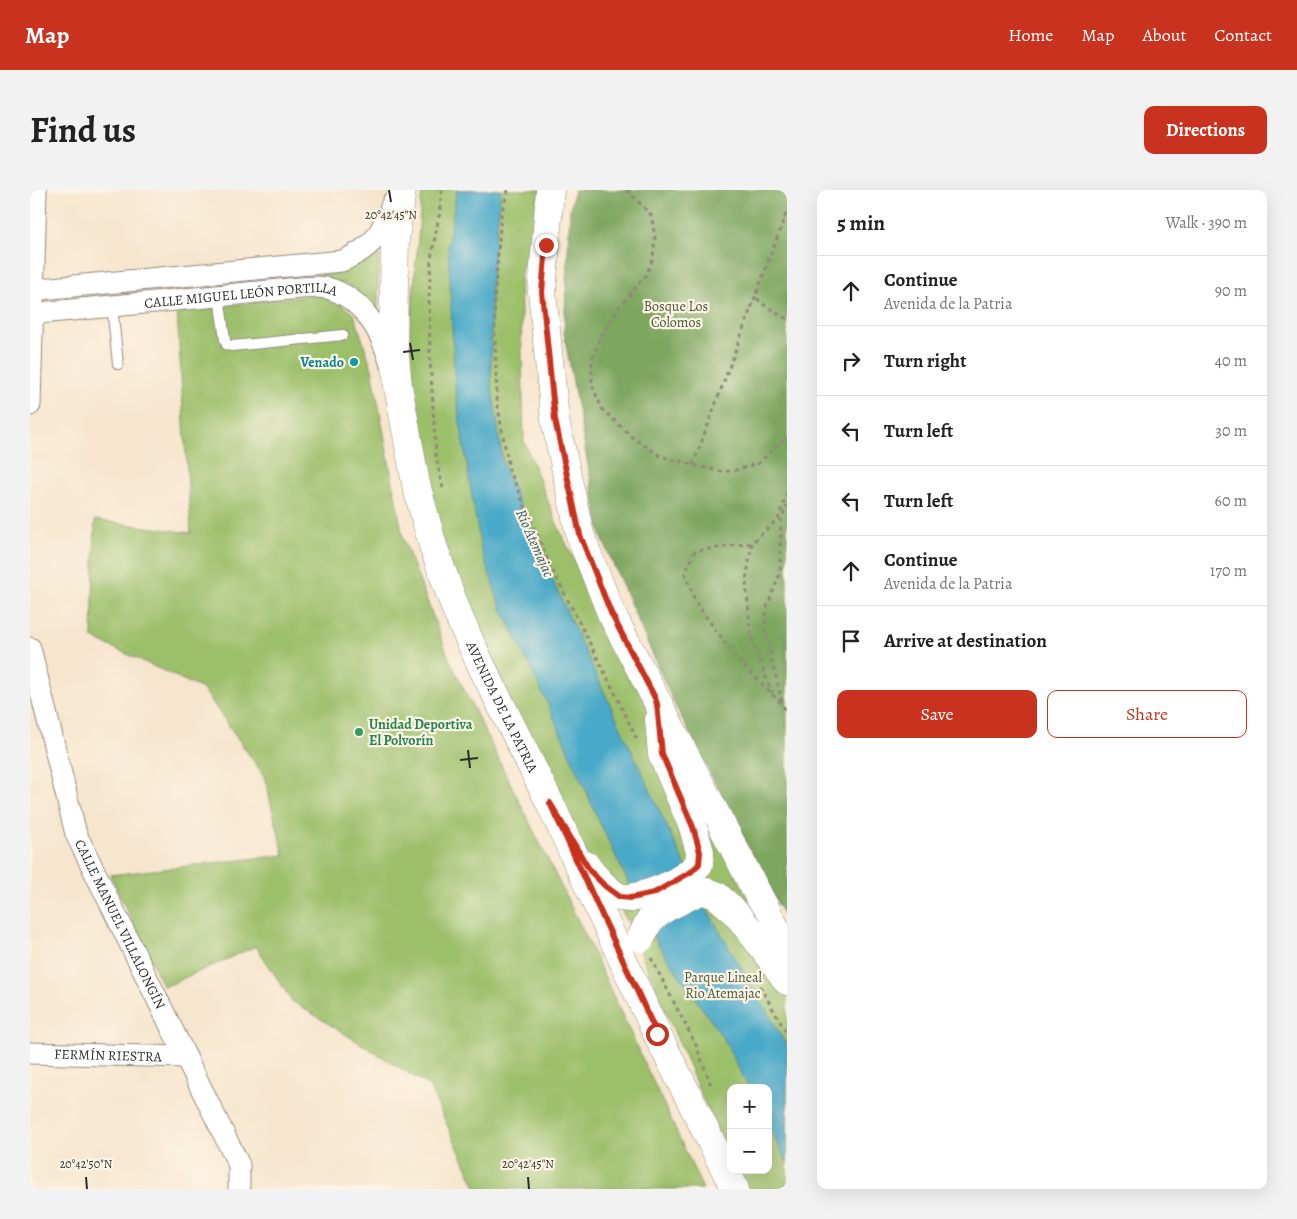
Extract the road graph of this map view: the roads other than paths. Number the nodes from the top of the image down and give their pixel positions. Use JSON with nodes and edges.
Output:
{"nodes":[{"id":1,"x":36,"y":190,"type":"edge"},
{"id":2,"x":397,"y":190,"type":"edge"},
{"id":3,"x":402,"y":190,"type":"edge"},
{"id":4,"x":550,"y":190,"type":"edge"},
{"id":5,"x":298,"y":265,"type":"junction"},
{"id":6,"x":300,"y":288,"type":"junction"},
{"id":7,"x":32,"y":289,"type":"edge"},
{"id":8,"x":219,"y":296,"type":"junction"},
{"id":9,"x":112,"y":306,"type":"junction"},
{"id":10,"x":32,"y":313,"type":"edge"},
{"id":11,"x":342,"y":335,"type":"dead end"},
{"id":12,"x":118,"y":364,"type":"dead end"},
{"id":13,"x":398,"y":386,"type":"junction"},
{"id":14,"x":30,"y":406,"type":"edge"},
{"id":15,"x":30,"y":648,"type":"edge"},
{"id":16,"x":657,"y":704,"type":"junction"},
{"id":17,"x":550,"y":803,"type":"junction"},
{"id":18,"x":787,"y":950,"type":"edge"},
{"id":19,"x":787,"y":981,"type":"edge"},
{"id":20,"x":30,"y":1053,"type":"edge"},
{"id":21,"x":186,"y":1057,"type":"junction"},
{"id":22,"x":705,"y":1131,"type":"junction"},
{"id":23,"x":239,"y":1189,"type":"edge"},
{"id":24,"x":735,"y":1189,"type":"edge"}],
"edges":[{"from":1,"to":7,"type":"street"},
{"from":2,"to":5,"type":"street","name":"CALLE MIGUEL LEÓN PORTILLA"},
{"from":3,"to":13,"type":"main road","name":"AVENIDA DE LA PATRIA"},
{"from":4,"to":16,"type":"main road"},
{"from":5,"to":6,"type":"street"},
{"from":5,"to":7,"type":"street","name":"CALLE MIGUEL LEÓN PORTILLA"},
{"from":6,"to":8,"type":"street","name":"CALLE MIGUEL LEÓN PORTILLA"},
{"from":6,"to":13,"type":"street","name":"CALLE MIGUEL LEÓN PORTILLA"},
{"from":7,"to":10,"type":"street"},
{"from":8,"to":9,"type":"street","name":"CALLE MIGUEL LEÓN PORTILLA"},
{"from":8,"to":11,"type":"lane"},
{"from":9,"to":10,"type":"street","name":"CALLE MIGUEL LEÓN PORTILLA"},
{"from":9,"to":12,"type":"lane"},
{"from":10,"to":14,"type":"street"},
{"from":13,"to":17,"type":"main road","name":"AVENIDA DE LA PATRIA"},
{"from":15,"to":21,"type":"street","name":"CALLE MANUEL VILLALONGÍN"},
{"from":16,"to":17,"type":"main road","bridge":true},
{"from":16,"to":18,"type":"main road"},
{"from":17,"to":22,"type":"main road","name":"AVENIDA DE LA PATRIA"},
{"from":19,"to":22,"type":"main road","bridge":true},
{"from":20,"to":21,"type":"street","name":"FERMÍN RIESTRA"},
{"from":21,"to":23,"type":"street","name":"CALLE MANUEL VILLALONGÍN"},
{"from":22,"to":24,"type":"main road","name":"AVENIDA DE LA PATRIA"}]}
